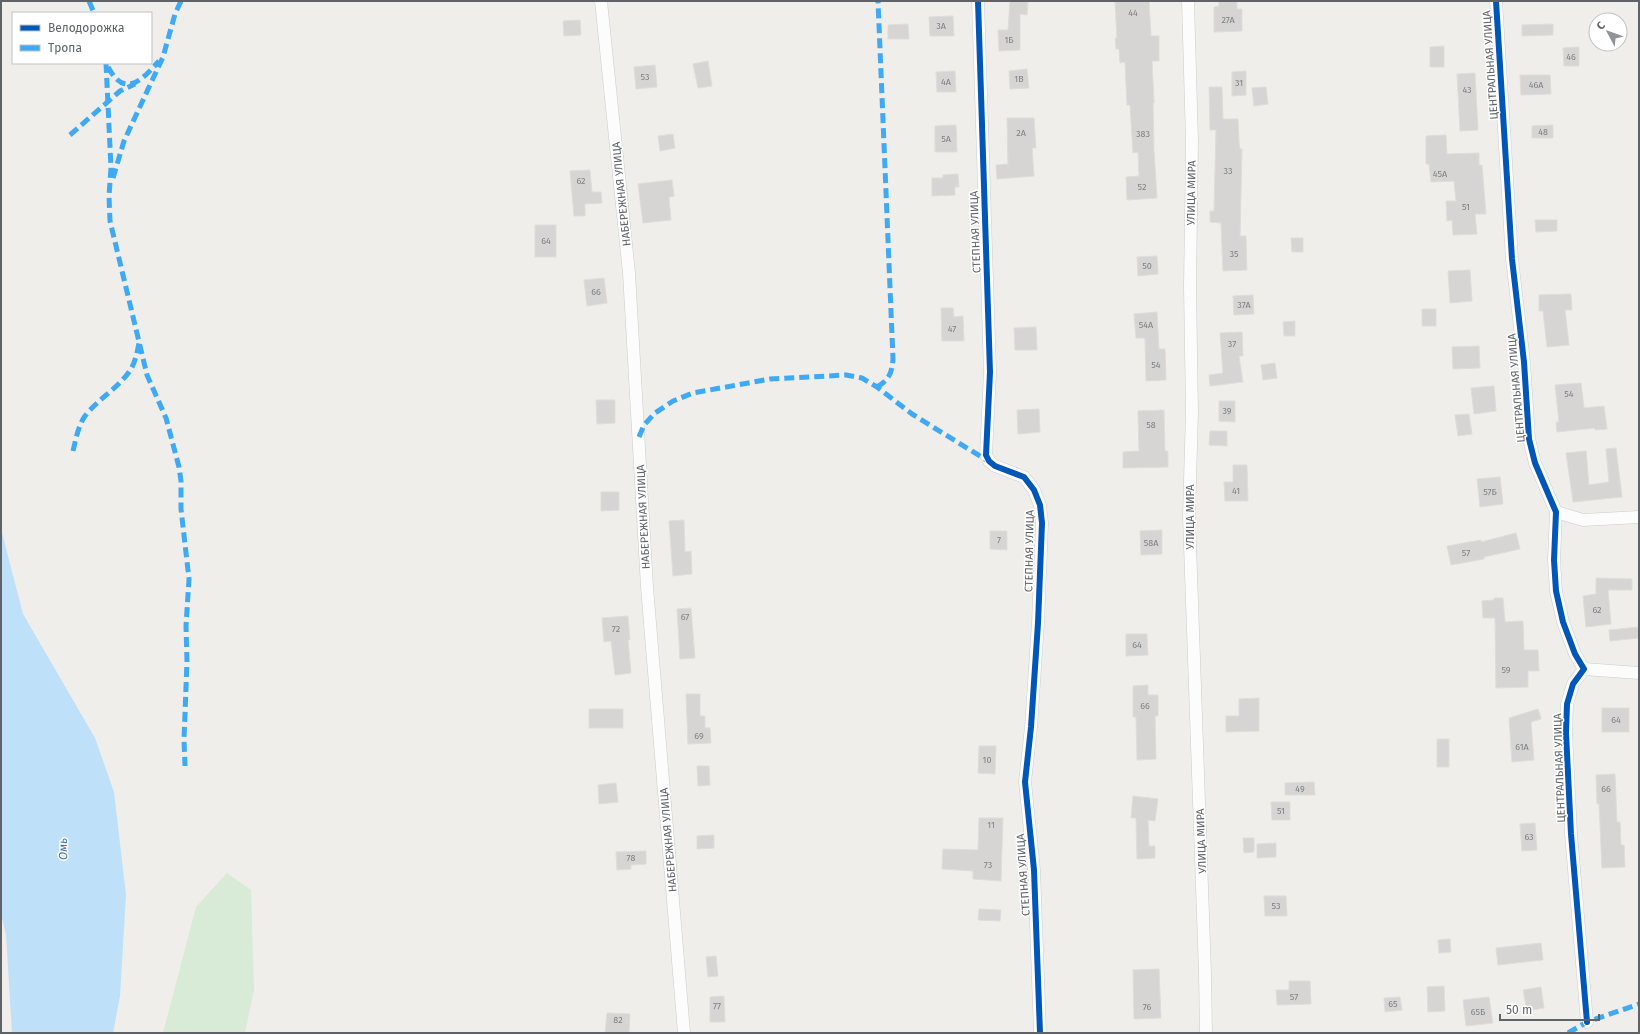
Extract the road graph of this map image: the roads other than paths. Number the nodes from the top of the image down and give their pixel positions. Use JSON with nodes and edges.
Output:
{"nodes":[{"id":1,"x":601,"y":1,"type":"edge"},
{"id":2,"x":978,"y":1,"type":"edge"},
{"id":3,"x":1188,"y":1,"type":"edge"},
{"id":4,"x":1496,"y":1,"type":"edge"},
{"id":5,"x":1556,"y":512,"type":"junction"},
{"id":6,"x":1639,"y":517,"type":"edge"},
{"id":7,"x":1584,"y":669,"type":"junction"},
{"id":8,"x":1639,"y":673,"type":"edge"},
{"id":9,"x":1587,"y":1022,"type":"dead end"},
{"id":10,"x":684,"y":1033,"type":"edge"},
{"id":11,"x":1040,"y":1033,"type":"edge"},
{"id":12,"x":1206,"y":1033,"type":"edge"}],
"edges":[{"from":1,"to":10,"type":"street","name":"НАБЕРЕЖНАЯ УЛИЦА"},
{"from":2,"to":11,"type":"street","name":"СТЕПНАЯ УЛИЦА"},
{"from":3,"to":12,"type":"street","name":"УЛИЦА МИРА"},
{"from":4,"to":5,"type":"street","name":"ЦЕНТРАЛЬНАЯ УЛИЦА"},
{"from":5,"to":6,"type":"street"},
{"from":5,"to":7,"type":"street","name":"ЦЕНТРАЛЬНАЯ УЛИЦА"},
{"from":7,"to":8,"type":"street"},
{"from":7,"to":9,"type":"street","name":"ЦЕНТРАЛЬНАЯ УЛИЦА"}]}
